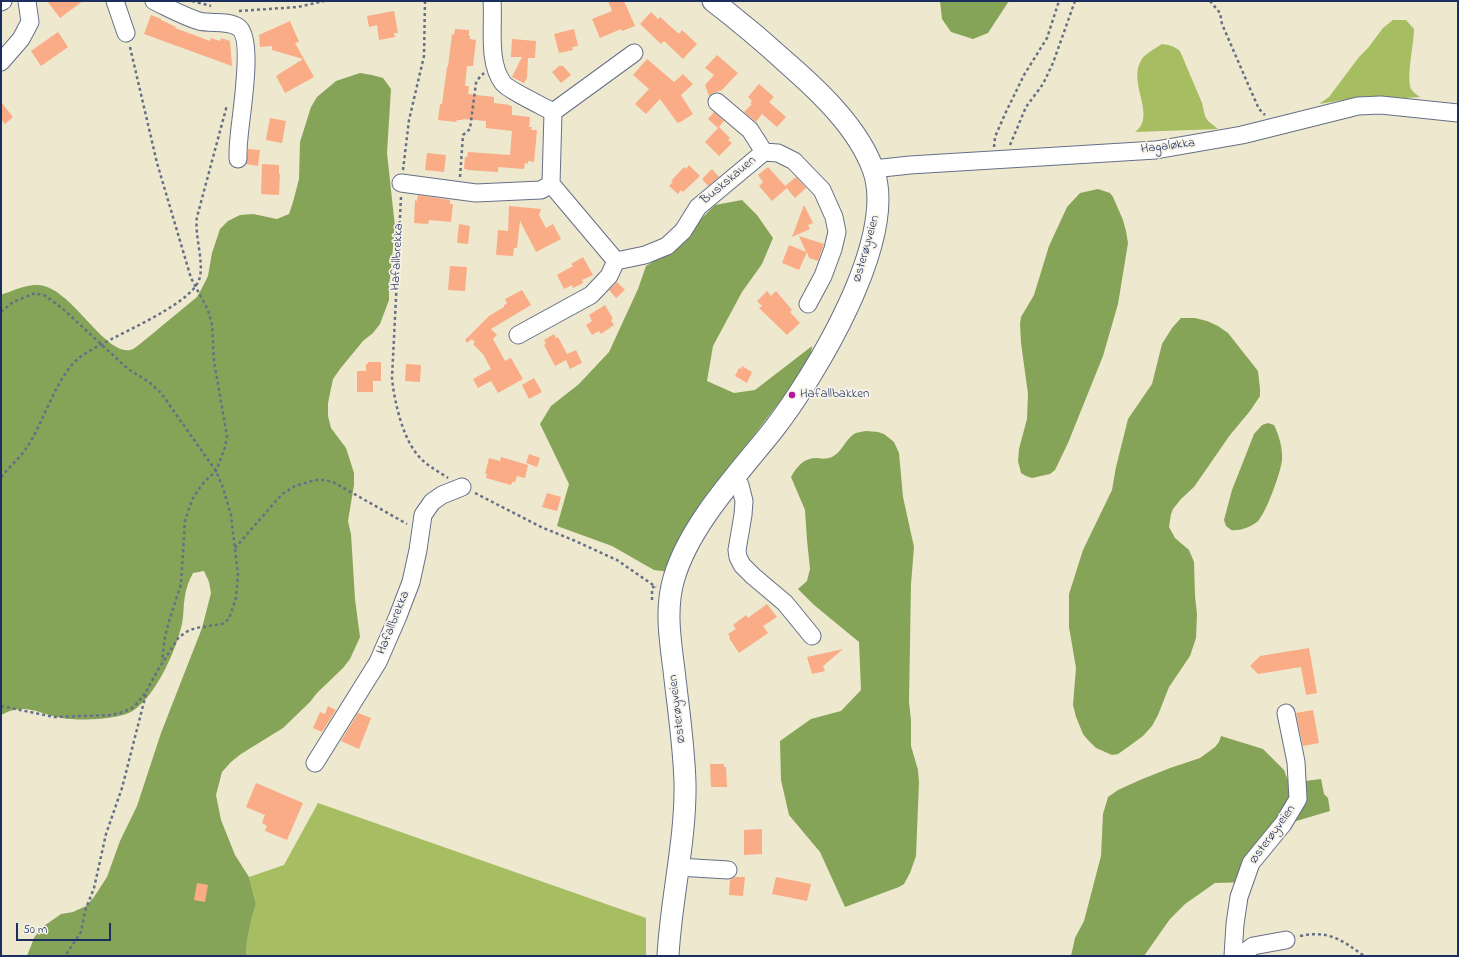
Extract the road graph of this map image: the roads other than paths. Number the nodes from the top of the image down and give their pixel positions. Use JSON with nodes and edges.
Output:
{"nodes":[{"id":1,"x":27,"y":1,"type":"edge"},
{"id":2,"x":115,"y":1,"type":"edge"},
{"id":3,"x":154,"y":1,"type":"edge"},
{"id":4,"x":492,"y":1,"type":"edge"},
{"id":5,"x":714,"y":1,"type":"edge"},
{"id":6,"x":126,"y":33,"type":"road end"},
{"id":7,"x":634,"y":53,"type":"dead end"},
{"id":8,"x":1,"y":62,"type":"edge"},
{"id":9,"x":717,"y":102,"type":"dead end"},
{"id":10,"x":553,"y":112,"type":"junction"},
{"id":11,"x":1458,"y":114,"type":"edge"},
{"id":12,"x":764,"y":152,"type":"junction"},
{"id":13,"x":238,"y":160,"type":"dead end"},
{"id":14,"x":873,"y":169,"type":"junction"},
{"id":15,"x":401,"y":182,"type":"road end"},
{"id":16,"x":551,"y":184,"type":"junction"},
{"id":17,"x":616,"y":261,"type":"junction"},
{"id":18,"x":808,"y":304,"type":"dead end"},
{"id":19,"x":518,"y":335,"type":"dead end"},
{"id":20,"x":734,"y":479,"type":"junction"},
{"id":21,"x":462,"y":487,"type":"road end"},
{"id":22,"x":812,"y":636,"type":"dead end"},
{"id":23,"x":1286,"y":713,"type":"dead end"},
{"id":24,"x":315,"y":763,"type":"dead end"},
{"id":25,"x":678,"y":867,"type":"junction"},
{"id":26,"x":728,"y":870,"type":"dead end"},
{"id":27,"x":1286,"y":940,"type":"road end"},
{"id":28,"x":668,"y":956,"type":"edge"},
{"id":29,"x":1233,"y":956,"type":"edge"},
{"id":30,"x":1240,"y":956,"type":"edge"}],
"edges":[{"from":1,"to":8,"type":"street"},
{"from":2,"to":6,"type":"street"},
{"from":3,"to":13,"type":"street"},
{"from":4,"to":10,"type":"street"},
{"from":5,"to":14,"type":"main road","name":"Østerøyveien"},
{"from":7,"to":10,"type":"street"},
{"from":9,"to":12,"type":"street"},
{"from":10,"to":16,"type":"street"},
{"from":11,"to":14,"type":"street","name":"Hagaløkka"},
{"from":12,"to":17,"type":"street","name":"Buskskauen"},
{"from":12,"to":18,"type":"street","name":"Buskskauen"},
{"from":14,"to":20,"type":"main road","name":"Østerøyveien"},
{"from":15,"to":16,"type":"street"},
{"from":16,"to":17,"type":"street"},
{"from":17,"to":19,"type":"street"},
{"from":20,"to":22,"type":"street"},
{"from":20,"to":25,"type":"main road","name":"Østerøyveien"},
{"from":21,"to":24,"type":"street","name":"Hafallbrekka"},
{"from":23,"to":29,"type":"street","name":"Østerøyveien"},
{"from":25,"to":26,"type":"street"},
{"from":25,"to":28,"type":"main road","name":"Østerøyveien"},
{"from":27,"to":30,"type":"street"}]}
